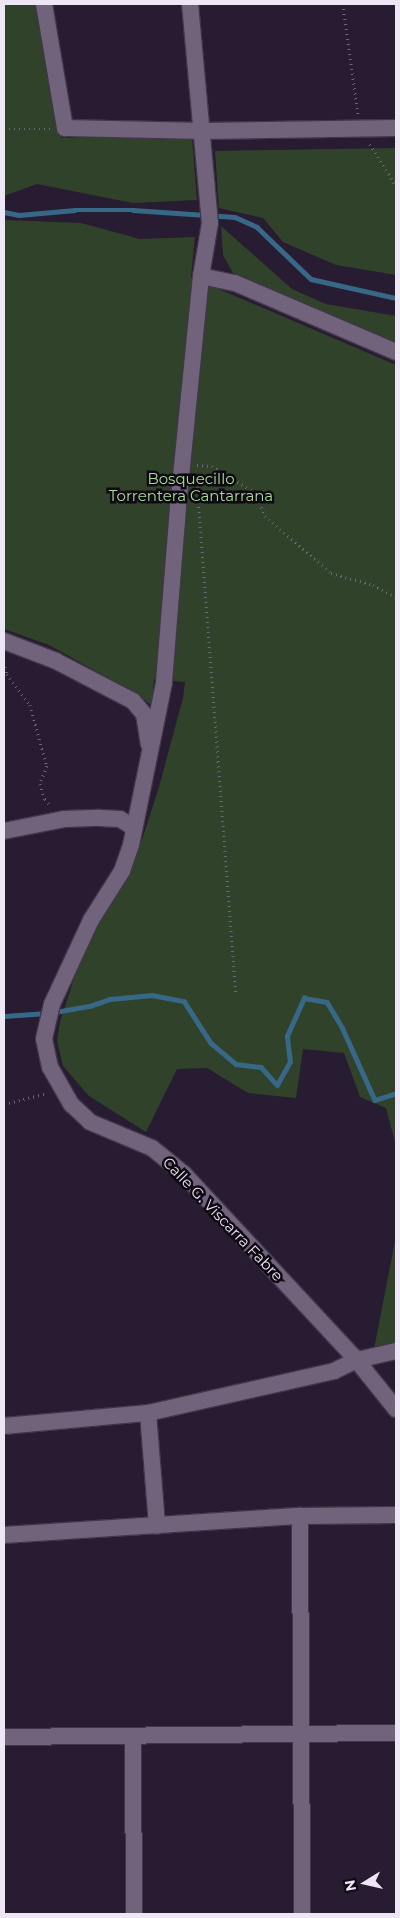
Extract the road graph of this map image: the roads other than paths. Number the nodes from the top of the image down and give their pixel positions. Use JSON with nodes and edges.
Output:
{"nodes":[{"id":1,"x":44,"y":4,"type":"edge"},
{"id":2,"x":190,"y":4,"type":"edge"},
{"id":3,"x":396,"y":128,"type":"edge"},
{"id":4,"x":203,"y":131,"type":"junction"},
{"id":5,"x":201,"y":276,"type":"junction"},
{"id":6,"x":396,"y":352,"type":"edge"},
{"id":7,"x":4,"y":640,"type":"edge"},
{"id":8,"x":146,"y":784,"type":"junction"},
{"id":9,"x":133,"y":828,"type":"junction"},
{"id":10,"x":4,"y":831,"type":"edge"},
{"id":11,"x":396,"y":1351,"type":"edge"},
{"id":12,"x":357,"y":1360,"type":"junction"},
{"id":13,"x":396,"y":1409,"type":"edge"},
{"id":14,"x":148,"y":1413,"type":"junction"},
{"id":15,"x":4,"y":1426,"type":"edge"},
{"id":16,"x":300,"y":1516,"type":"junction"},
{"id":17,"x":396,"y":1516,"type":"edge"},
{"id":18,"x":157,"y":1526,"type":"junction"},
{"id":19,"x":4,"y":1535,"type":"edge"},
{"id":20,"x":300,"y":1733,"type":"junction"},
{"id":21,"x":396,"y":1733,"type":"edge"},
{"id":22,"x":134,"y":1736,"type":"junction"},
{"id":23,"x":4,"y":1737,"type":"edge"},
{"id":24,"x":134,"y":1914,"type":"edge"},
{"id":25,"x":302,"y":1914,"type":"edge"}],
"edges":[{"from":1,"to":4,"type":"street"},
{"from":2,"to":4,"type":"street"},
{"from":3,"to":4,"type":"street"},
{"from":4,"to":5,"type":"street"},
{"from":5,"to":6,"type":"street"},
{"from":5,"to":8,"type":"street"},
{"from":7,"to":8,"type":"street"},
{"from":8,"to":9,"type":"street","name":"Calle G. Viscarra Fabre"},
{"from":9,"to":10,"type":"street"},
{"from":9,"to":12,"type":"street","name":"Calle G. Viscarra Fabre"},
{"from":11,"to":12,"type":"street"},
{"from":12,"to":13,"type":"street","name":"Calle G. Viscarra Fabre"},
{"from":12,"to":14,"type":"street"},
{"from":14,"to":15,"type":"street"},
{"from":14,"to":18,"type":"street"},
{"from":16,"to":17,"type":"street"},
{"from":16,"to":18,"type":"street"},
{"from":16,"to":20,"type":"street"},
{"from":18,"to":19,"type":"street"},
{"from":20,"to":21,"type":"street"},
{"from":20,"to":22,"type":"street"},
{"from":20,"to":25,"type":"street"},
{"from":22,"to":23,"type":"street"},
{"from":22,"to":24,"type":"street"}]}
